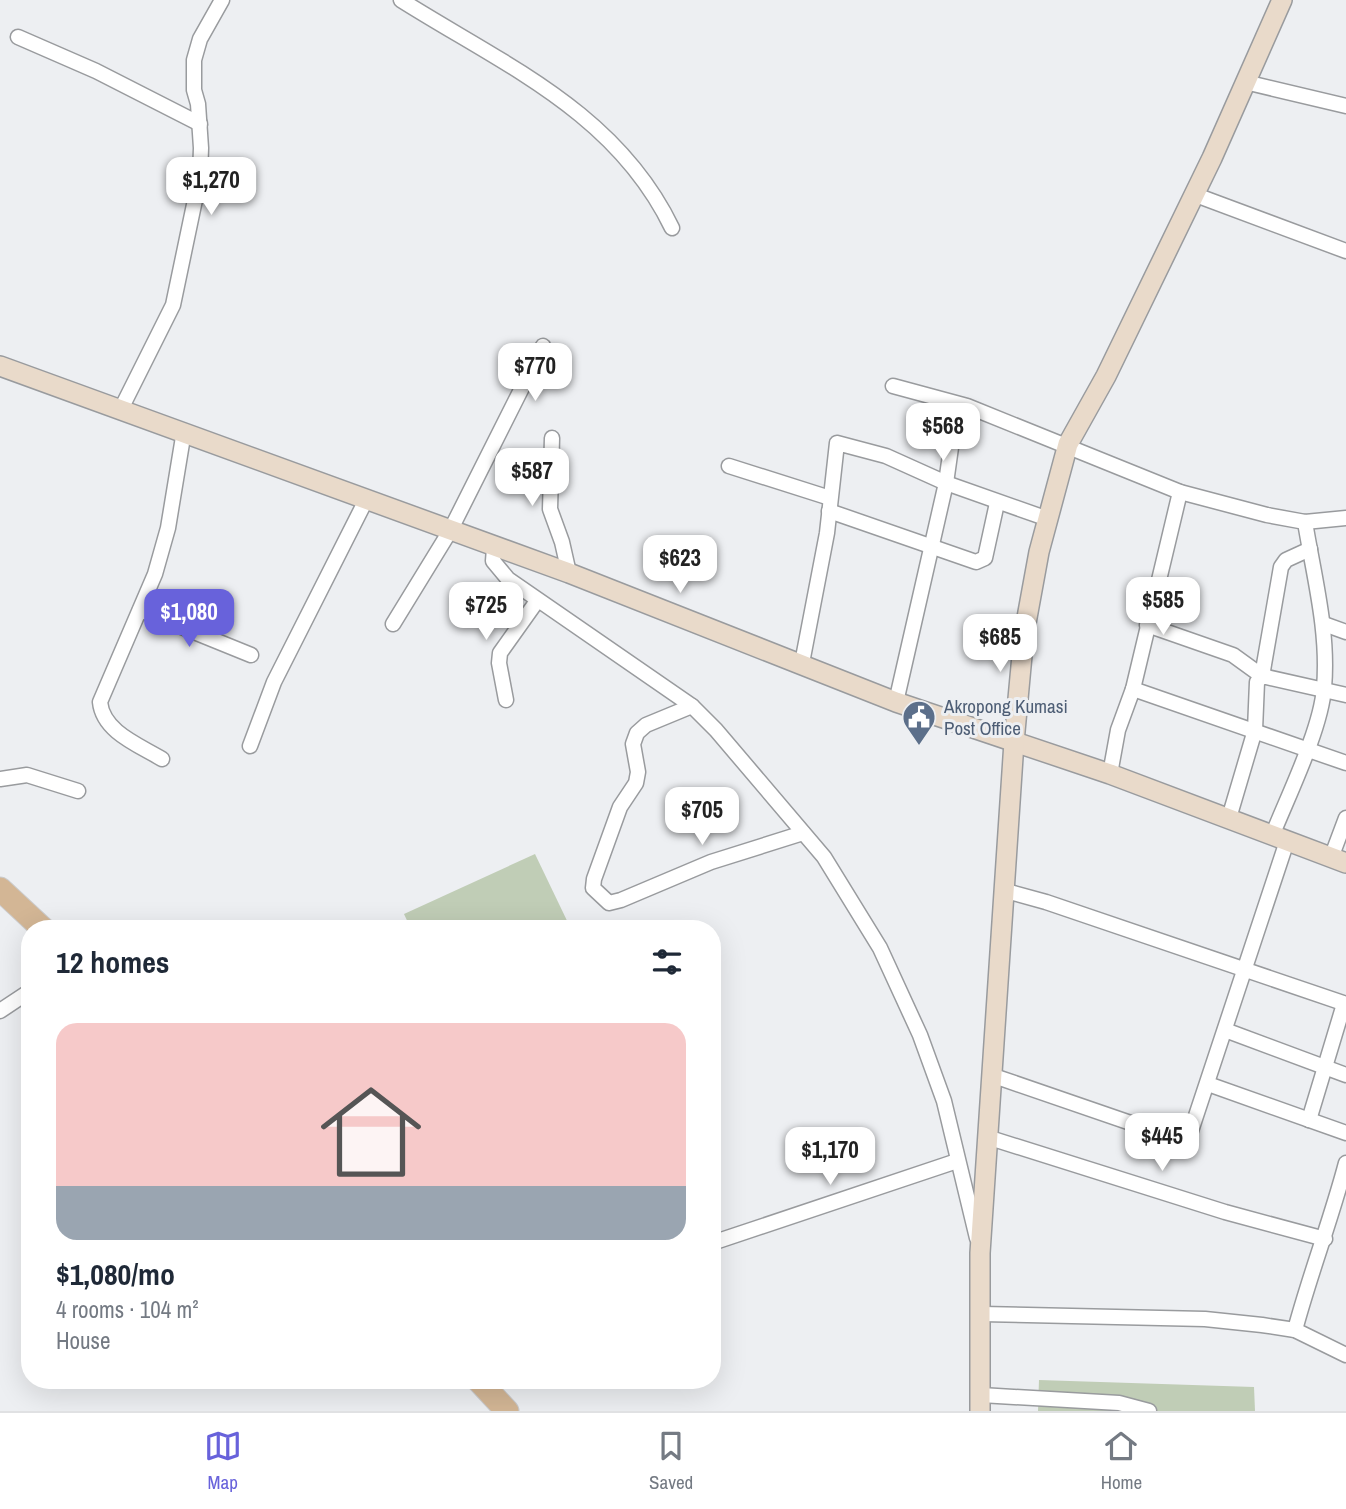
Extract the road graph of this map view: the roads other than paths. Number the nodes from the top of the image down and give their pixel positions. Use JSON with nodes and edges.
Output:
{"nodes":[{"id":1,"x":222,"y":0,"type":"edge"},
{"id":2,"x":401,"y":0,"type":"edge"},
{"id":3,"x":1282,"y":0,"type":"edge"},
{"id":4,"x":18,"y":37,"type":"dead end"},
{"id":5,"x":1245,"y":82,"type":"junction"},
{"id":6,"x":1346,"y":106,"type":"edge"},
{"id":7,"x":200,"y":124,"type":"junction"},
{"id":8,"x":1194,"y":194,"type":"junction"},
{"id":9,"x":672,"y":228,"type":"dead end"},
{"id":10,"x":1346,"y":251,"type":"edge"},
{"id":11,"x":543,"y":346,"type":"dead end"},
{"id":12,"x":0,"y":366,"type":"edge"},
{"id":13,"x":893,"y":386,"type":"dead end"},
{"id":14,"x":960,"y":406,"type":"junction"},
{"id":15,"x":121,"y":409,"type":"junction"},
{"id":16,"x":184,"y":431,"type":"junction"},
{"id":17,"x":552,"y":438,"type":"dead end"},
{"id":18,"x":1068,"y":444,"type":"junction"},
{"id":19,"x":729,"y":466,"type":"dead end"},
{"id":20,"x":946,"y":483,"type":"junction"},
{"id":21,"x":1180,"y":492,"type":"junction"},
{"id":22,"x":366,"y":500,"type":"junction"},
{"id":23,"x":997,"y":503,"type":"junction"},
{"id":24,"x":829,"y":504,"type":"junction"},
{"id":25,"x":1346,"y":518,"type":"edge"},
{"id":26,"x":1048,"y":519,"type":"junction"},
{"id":27,"x":1305,"y":522,"type":"junction"},
{"id":28,"x":450,"y":531,"type":"junction"},
{"id":29,"x":932,"y":547,"type":"junction"},
{"id":30,"x":494,"y":548,"type":"junction"},
{"id":31,"x":1310,"y":549,"type":"junction"},
{"id":32,"x":569,"y":573,"type":"junction"},
{"id":33,"x":537,"y":601,"type":"junction"},
{"id":34,"x":140,"y":610,"type":"junction"},
{"id":35,"x":393,"y":624,"type":"dead end"},
{"id":36,"x":1324,"y":624,"type":"junction"},
{"id":37,"x":1147,"y":625,"type":"junction"},
{"id":38,"x":1346,"y":632,"type":"edge"},
{"id":39,"x":251,"y":655,"type":"dead end"},
{"id":40,"x":802,"y":663,"type":"junction"},
{"id":41,"x":1262,"y":676,"type":"junction"},
{"id":42,"x":1133,"y":689,"type":"junction"},
{"id":43,"x":1324,"y":690,"type":"junction"},
{"id":44,"x":1346,"y":695,"type":"edge"},
{"id":45,"x":506,"y":700,"type":"dead end"},
{"id":46,"x":896,"y":702,"type":"junction"},
{"id":47,"x":692,"y":706,"type":"junction"},
{"id":48,"x":1255,"y":730,"type":"junction"},
{"id":49,"x":1014,"y":742,"type":"junction"},
{"id":50,"x":250,"y":747,"type":"dead end"},
{"id":51,"x":1306,"y":750,"type":"junction"},
{"id":52,"x":162,"y":759,"type":"dead end"},
{"id":53,"x":1346,"y":763,"type":"edge"},
{"id":54,"x":1110,"y":774,"type":"junction"},
{"id":55,"x":0,"y":779,"type":"edge"},
{"id":56,"x":78,"y":791,"type":"dead end"},
{"id":57,"x":1229,"y":818,"type":"junction"},
{"id":58,"x":1346,"y":818,"type":"edge"},
{"id":59,"x":803,"y":833,"type":"junction"},
{"id":60,"x":1280,"y":838,"type":"junction"},
{"id":61,"x":1339,"y":860,"type":"edge"},
{"id":62,"x":0,"y":889,"type":"edge"},
{"id":63,"x":1006,"y":891,"type":"junction"},
{"id":64,"x":33,"y":920,"type":"edge"},
{"id":65,"x":1245,"y":968,"type":"junction"},
{"id":66,"x":21,"y":997,"type":"edge"},
{"id":67,"x":1345,"y":1004,"type":"edge"},
{"id":68,"x":0,"y":1011,"type":"edge"},
{"id":69,"x":1225,"y":1030,"type":"junction"},
{"id":70,"x":1326,"y":1067,"type":"junction"},
{"id":71,"x":1346,"y":1075,"type":"edge"},
{"id":72,"x":994,"y":1076,"type":"junction"},
{"id":73,"x":1208,"y":1084,"type":"junction"},
{"id":74,"x":1308,"y":1120,"type":"junction"},
{"id":75,"x":1346,"y":1133,"type":"edge"},
{"id":76,"x":990,"y":1139,"type":"junction"},
{"id":77,"x":957,"y":1161,"type":"junction"},
{"id":78,"x":1346,"y":1163,"type":"edge"},
{"id":79,"x":1325,"y":1239,"type":"junction"},
{"id":80,"x":721,"y":1240,"type":"edge"},
{"id":81,"x":980,"y":1253,"type":"junction"},
{"id":82,"x":982,"y":1314,"type":"junction"},
{"id":83,"x":1295,"y":1330,"type":"junction"},
{"id":84,"x":1346,"y":1355,"type":"edge"},
{"id":85,"x":486,"y":1389,"type":"edge"},
{"id":86,"x":980,"y":1403,"type":"edge"},
{"id":87,"x":507,"y":1411,"type":"edge"},
{"id":88,"x":1149,"y":1411,"type":"edge"}],
"edges":[{"from":1,"to":7,"type":"street"},
{"from":2,"to":9,"type":"street"},
{"from":3,"to":5,"type":"street"},
{"from":4,"to":7,"type":"street"},
{"from":5,"to":6,"type":"street"},
{"from":5,"to":8,"type":"street"},
{"from":7,"to":15,"type":"street"},
{"from":8,"to":10,"type":"street"},
{"from":8,"to":18,"type":"street"},
{"from":11,"to":28,"type":"street"},
{"from":12,"to":15,"type":"street"},
{"from":13,"to":14,"type":"street"},
{"from":14,"to":18,"type":"street"},
{"from":14,"to":20,"type":"street"},
{"from":15,"to":16,"type":"street"},
{"from":16,"to":22,"type":"street"},
{"from":16,"to":34,"type":"street"},
{"from":17,"to":32,"type":"street"},
{"from":18,"to":21,"type":"street"},
{"from":18,"to":26,"type":"street"},
{"from":19,"to":24,"type":"street"},
{"from":20,"to":23,"type":"street"},
{"from":20,"to":24,"type":"street"},
{"from":20,"to":29,"type":"street"},
{"from":21,"to":27,"type":"street"},
{"from":21,"to":37,"type":"street"},
{"from":22,"to":28,"type":"street"},
{"from":22,"to":50,"type":"street"},
{"from":23,"to":26,"type":"street"},
{"from":23,"to":29,"type":"street"},
{"from":24,"to":29,"type":"street"},
{"from":24,"to":40,"type":"street"},
{"from":25,"to":27,"type":"street"},
{"from":26,"to":49,"type":"street"},
{"from":27,"to":31,"type":"street"},
{"from":28,"to":30,"type":"street"},
{"from":28,"to":35,"type":"street"},
{"from":29,"to":46,"type":"street"},
{"from":30,"to":32,"type":"street"},
{"from":30,"to":33,"type":"street"},
{"from":31,"to":36,"type":"street"},
{"from":31,"to":41,"type":"street"},
{"from":32,"to":40,"type":"street"},
{"from":33,"to":45,"type":"street"},
{"from":33,"to":47,"type":"street"},
{"from":34,"to":39,"type":"street"},
{"from":34,"to":52,"type":"street"},
{"from":36,"to":38,"type":"street"},
{"from":36,"to":43,"type":"street"},
{"from":37,"to":41,"type":"street"},
{"from":37,"to":42,"type":"street"},
{"from":40,"to":46,"type":"street"},
{"from":41,"to":43,"type":"street"},
{"from":41,"to":48,"type":"street"},
{"from":42,"to":48,"type":"street"},
{"from":42,"to":54,"type":"street"},
{"from":43,"to":44,"type":"street"},
{"from":43,"to":51,"type":"street"},
{"from":46,"to":49,"type":"street"},
{"from":47,"to":59,"type":"street"},
{"from":47,"to":59,"type":"street"},
{"from":48,"to":51,"type":"street"},
{"from":48,"to":57,"type":"street"},
{"from":49,"to":54,"type":"street"},
{"from":49,"to":63,"type":"street"},
{"from":51,"to":53,"type":"street"},
{"from":51,"to":60,"type":"street"},
{"from":54,"to":57,"type":"street"},
{"from":55,"to":56,"type":"street"},
{"from":57,"to":60,"type":"street"},
{"from":58,"to":61,"type":"street"},
{"from":59,"to":77,"type":"street"},
{"from":60,"to":61,"type":"street"},
{"from":60,"to":65,"type":"street"},
{"from":62,"to":64,"type":"main road"},
{"from":63,"to":65,"type":"street"},
{"from":63,"to":72,"type":"street"},
{"from":65,"to":67,"type":"street"},
{"from":65,"to":69,"type":"street"},
{"from":66,"to":68,"type":"street"},
{"from":67,"to":70,"type":"street"},
{"from":69,"to":70,"type":"street"},
{"from":69,"to":73,"type":"street"},
{"from":70,"to":71,"type":"street"},
{"from":70,"to":74,"type":"street"},
{"from":72,"to":73,"type":"street"},
{"from":72,"to":76,"type":"street"},
{"from":73,"to":74,"type":"street"},
{"from":74,"to":75,"type":"street"},
{"from":76,"to":79,"type":"street"},
{"from":76,"to":81,"type":"street"},
{"from":77,"to":80,"type":"street"},
{"from":77,"to":81,"type":"street"},
{"from":78,"to":79,"type":"street"},
{"from":79,"to":83,"type":"street"},
{"from":81,"to":82,"type":"street"},
{"from":82,"to":83,"type":"street"},
{"from":82,"to":86,"type":"street"},
{"from":83,"to":84,"type":"street"},
{"from":85,"to":87,"type":"main road"},
{"from":86,"to":88,"type":"street"}]}
